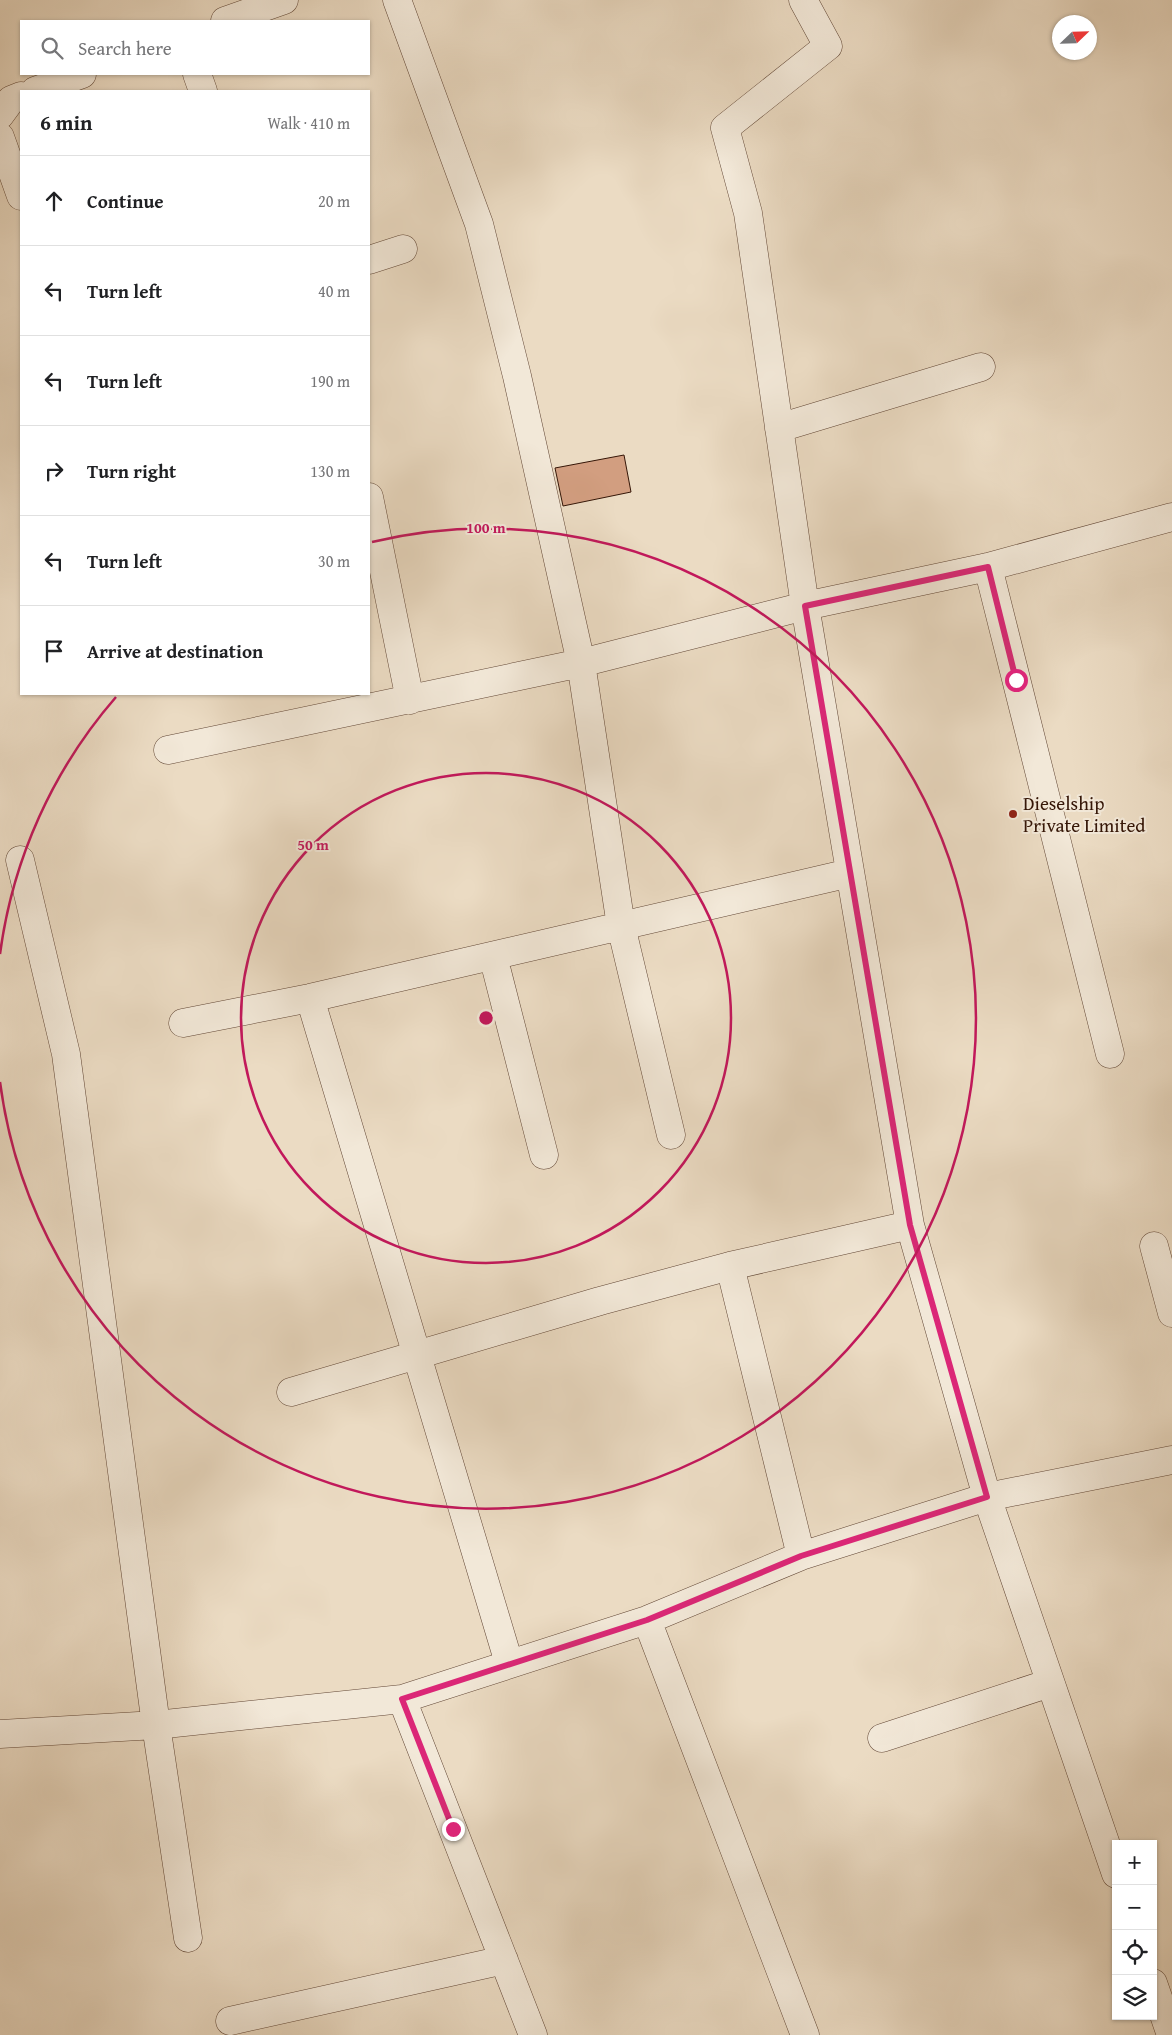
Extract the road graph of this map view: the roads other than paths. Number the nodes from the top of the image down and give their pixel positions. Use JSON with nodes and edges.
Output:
{"nodes":[{"id":1,"x":284,"y":0,"type":"edge"},
{"id":2,"x":397,"y":0,"type":"edge"},
{"id":3,"x":803,"y":0,"type":"edge"},
{"id":4,"x":228,"y":20,"type":"edge"},
{"id":5,"x":79,"y":75,"type":"edge"},
{"id":6,"x":197,"y":75,"type":"edge"},
{"id":7,"x":38,"y":90,"type":"edge"},
{"id":8,"x":203,"y":90,"type":"edge"},
{"id":9,"x":20,"y":96,"type":"edge"},
{"id":10,"x":0,"y":115,"type":"edge"},
{"id":11,"x":0,"y":137,"type":"edge"},
{"id":12,"x":20,"y":193,"type":"edge"},
{"id":13,"x":403,"y":249,"type":"dead end"},
{"id":14,"x":370,"y":260,"type":"edge"},
{"id":15,"x":981,"y":367,"type":"dead end"},
{"id":16,"x":779,"y":428,"type":"junction"},
{"id":17,"x":370,"y":502,"type":"edge"},
{"id":18,"x":1172,"y":517,"type":"edge"},
{"id":19,"x":988,"y":567,"type":"junction"},
{"id":20,"x":805,"y":606,"type":"junction"},
{"id":21,"x":581,"y":663,"type":"junction"},
{"id":22,"x":410,"y":700,"type":"junction"},
{"id":23,"x":168,"y":750,"type":"dead end"},
{"id":24,"x":20,"y":860,"type":"dead end"},
{"id":25,"x":850,"y":873,"type":"junction"},
{"id":26,"x":621,"y":926,"type":"junction"},
{"id":27,"x":493,"y":956,"type":"junction"},
{"id":28,"x":310,"y":998,"type":"junction"},
{"id":29,"x":183,"y":1023,"type":"dead end"},
{"id":30,"x":1110,"y":1054,"type":"dead end"},
{"id":31,"x":671,"y":1135,"type":"dead end"},
{"id":32,"x":544,"y":1155,"type":"dead end"},
{"id":33,"x":910,"y":1225,"type":"junction"},
{"id":34,"x":1154,"y":1246,"type":"dead end"},
{"id":35,"x":730,"y":1266,"type":"junction"},
{"id":36,"x":1172,"y":1313,"type":"edge"},
{"id":37,"x":416,"y":1353,"type":"junction"},
{"id":38,"x":291,"y":1392,"type":"dead end"},
{"id":39,"x":1172,"y":1460,"type":"edge"},
{"id":40,"x":987,"y":1497,"type":"junction"},
{"id":41,"x":801,"y":1556,"type":"junction"},
{"id":42,"x":647,"y":1620,"type":"junction"},
{"id":43,"x":509,"y":1663,"type":"junction"},
{"id":44,"x":1050,"y":1683,"type":"junction"},
{"id":45,"x":402,"y":1699,"type":"junction"},
{"id":46,"x":156,"y":1725,"type":"junction"},
{"id":47,"x":0,"y":1734,"type":"edge"},
{"id":48,"x":882,"y":1738,"type":"dead end"},
{"id":49,"x":1112,"y":1862,"type":"edge"},
{"id":50,"x":188,"y":1938,"type":"dead end"},
{"id":51,"x":504,"y":1960,"type":"junction"},
{"id":52,"x":1157,"y":1995,"type":"edge"},
{"id":53,"x":230,"y":2021,"type":"dead end"},
{"id":54,"x":533,"y":2035,"type":"edge"},
{"id":55,"x":805,"y":2035,"type":"edge"},
{"id":56,"x":1171,"y":2035,"type":"edge"}],
"edges":[{"from":1,"to":4,"type":"street"},
{"from":2,"to":21,"type":"street"},
{"from":3,"to":16,"type":"street"},
{"from":5,"to":7,"type":"street"},
{"from":6,"to":8,"type":"street"},
{"from":9,"to":10,"type":"street"},
{"from":11,"to":12,"type":"street"},
{"from":13,"to":14,"type":"street"},
{"from":15,"to":16,"type":"street"},
{"from":16,"to":20,"type":"street"},
{"from":17,"to":22,"type":"street"},
{"from":18,"to":19,"type":"street"},
{"from":19,"to":20,"type":"street"},
{"from":19,"to":30,"type":"street"},
{"from":20,"to":21,"type":"street"},
{"from":20,"to":25,"type":"street"},
{"from":21,"to":22,"type":"street"},
{"from":21,"to":26,"type":"street"},
{"from":22,"to":23,"type":"street"},
{"from":24,"to":46,"type":"street"},
{"from":25,"to":26,"type":"street"},
{"from":25,"to":33,"type":"street"},
{"from":26,"to":27,"type":"street"},
{"from":26,"to":31,"type":"street"},
{"from":27,"to":28,"type":"street"},
{"from":27,"to":32,"type":"street"},
{"from":28,"to":29,"type":"street"},
{"from":28,"to":37,"type":"street"},
{"from":33,"to":35,"type":"street"},
{"from":33,"to":40,"type":"street"},
{"from":34,"to":36,"type":"street"},
{"from":35,"to":37,"type":"street"},
{"from":35,"to":41,"type":"street"},
{"from":37,"to":38,"type":"street"},
{"from":37,"to":43,"type":"street"},
{"from":39,"to":40,"type":"street"},
{"from":40,"to":41,"type":"street"},
{"from":40,"to":44,"type":"street"},
{"from":41,"to":42,"type":"street"},
{"from":42,"to":43,"type":"street"},
{"from":42,"to":55,"type":"street"},
{"from":43,"to":45,"type":"street"},
{"from":44,"to":48,"type":"street"},
{"from":44,"to":49,"type":"street"},
{"from":45,"to":46,"type":"street"},
{"from":45,"to":51,"type":"street"},
{"from":46,"to":47,"type":"street"},
{"from":46,"to":50,"type":"street"},
{"from":51,"to":53,"type":"street"},
{"from":51,"to":54,"type":"street"},
{"from":52,"to":56,"type":"street"}]}
